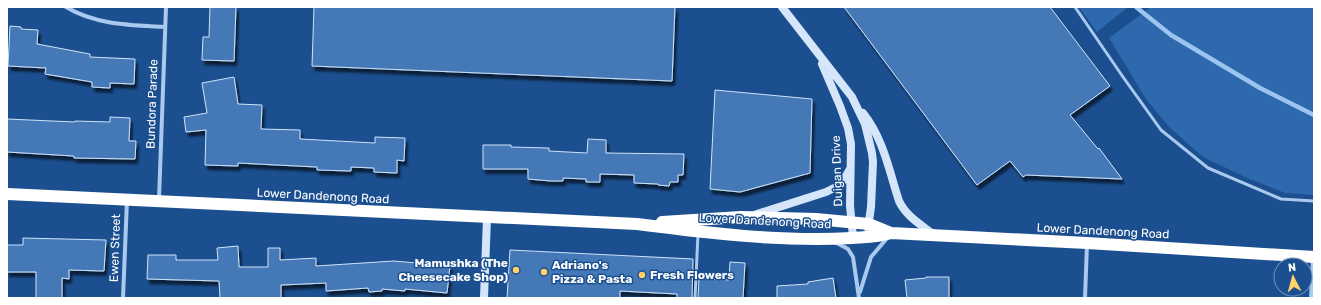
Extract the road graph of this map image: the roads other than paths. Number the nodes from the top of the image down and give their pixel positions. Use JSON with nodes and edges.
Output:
{"nodes":[{"id":1,"x":66,"y":7,"type":"edge"},
{"id":2,"x":166,"y":7,"type":"edge"},
{"id":3,"x":782,"y":7,"type":"edge"},
{"id":4,"x":1075,"y":7,"type":"edge"},
{"id":5,"x":165,"y":27,"type":"junction"},
{"id":6,"x":817,"y":52,"type":"junction"},
{"id":7,"x":854,"y":101,"type":"junction"},
{"id":8,"x":851,"y":166,"type":"junction"},
{"id":9,"x":7,"y":194,"type":"edge"},
{"id":10,"x":127,"y":200,"type":"junction"},
{"id":11,"x":158,"y":201,"type":"junction"},
{"id":12,"x":1314,"y":201,"type":"edge"},
{"id":13,"x":747,"y":216,"type":"junction"},
{"id":14,"x":487,"y":218,"type":"junction"},
{"id":15,"x":852,"y":223,"type":"junction"},
{"id":16,"x":637,"y":224,"type":"junction"},
{"id":17,"x":869,"y":224,"type":"junction"},
{"id":18,"x":698,"y":232,"type":"junction"},
{"id":19,"x":891,"y":233,"type":"junction"},
{"id":20,"x":935,"y":236,"type":"junction"},
{"id":21,"x":868,"y":237,"type":"junction"},
{"id":22,"x":853,"y":238,"type":"junction"},
{"id":23,"x":821,"y":240,"type":"junction"},
{"id":24,"x":1087,"y":243,"type":"junction"},
{"id":25,"x":1314,"y":257,"type":"edge"},
{"id":26,"x":860,"y":296,"type":"edge"},
{"id":27,"x":123,"y":298,"type":"edge"},
{"id":28,"x":484,"y":298,"type":"edge"},
{"id":29,"x":695,"y":298,"type":"edge"},
{"id":30,"x":1085,"y":298,"type":"edge"},
{"id":31,"x":1311,"y":298,"type":"edge"}],
"edges":[{"from":1,"to":5,"type":"street"},
{"from":2,"to":5,"type":"street","name":"Bundora Parade"},
{"from":3,"to":6,"type":"main road","name":"Duigan Drive"},
{"from":4,"to":12,"type":"lane"},
{"from":5,"to":11,"type":"street","name":"Bundora Parade"},
{"from":6,"to":7,"type":"main road","name":"Duigan Drive"},
{"from":6,"to":8,"type":"main road","name":"Duigan Drive"},
{"from":7,"to":17,"type":"main road","name":"Duigan Drive"},
{"from":7,"to":20,"type":"main road"},
{"from":8,"to":13,"type":"main road"},
{"from":8,"to":15,"type":"main road","name":"Duigan Drive"},
{"from":9,"to":10,"type":"highway","name":"Lower Dandenong Road"},
{"from":10,"to":11,"type":"highway","name":"Lower Dandenong Road"},
{"from":10,"to":27,"type":"street","name":"Ewen Street"},
{"from":11,"to":14,"type":"highway","name":"Lower Dandenong Road"},
{"from":13,"to":15,"type":"highway","name":"Lower Dandenong Road"},
{"from":13,"to":16,"type":"highway","name":"Lower Dandenong Road"},
{"from":14,"to":16,"type":"highway","name":"Lower Dandenong Road"},
{"from":14,"to":28,"type":"main road"},
{"from":15,"to":17,"type":"highway","name":"Lower Dandenong Road"},
{"from":15,"to":22,"type":"main road","name":"Duigan Drive"},
{"from":16,"to":18,"type":"highway","name":"Lower Dandenong Road"},
{"from":17,"to":19,"type":"highway","name":"Lower Dandenong Road"},
{"from":17,"to":21,"type":"main road","name":"Duigan Drive"},
{"from":18,"to":23,"type":"highway","name":"Lower Dandenong Road"},
{"from":18,"to":29,"type":"lane"},
{"from":19,"to":20,"type":"highway","name":"Lower Dandenong Road"},
{"from":19,"to":21,"type":"highway","name":"Lower Dandenong Road"},
{"from":19,"to":26,"type":"street"},
{"from":20,"to":24,"type":"highway","name":"Lower Dandenong Road"},
{"from":21,"to":22,"type":"highway","name":"Lower Dandenong Road"},
{"from":22,"to":23,"type":"highway","name":"Lower Dandenong Road"},
{"from":23,"to":26,"type":"street"},
{"from":24,"to":25,"type":"highway","name":"Lower Dandenong Road"},
{"from":24,"to":30,"type":"street"},
{"from":25,"to":31,"type":"street"}]}
